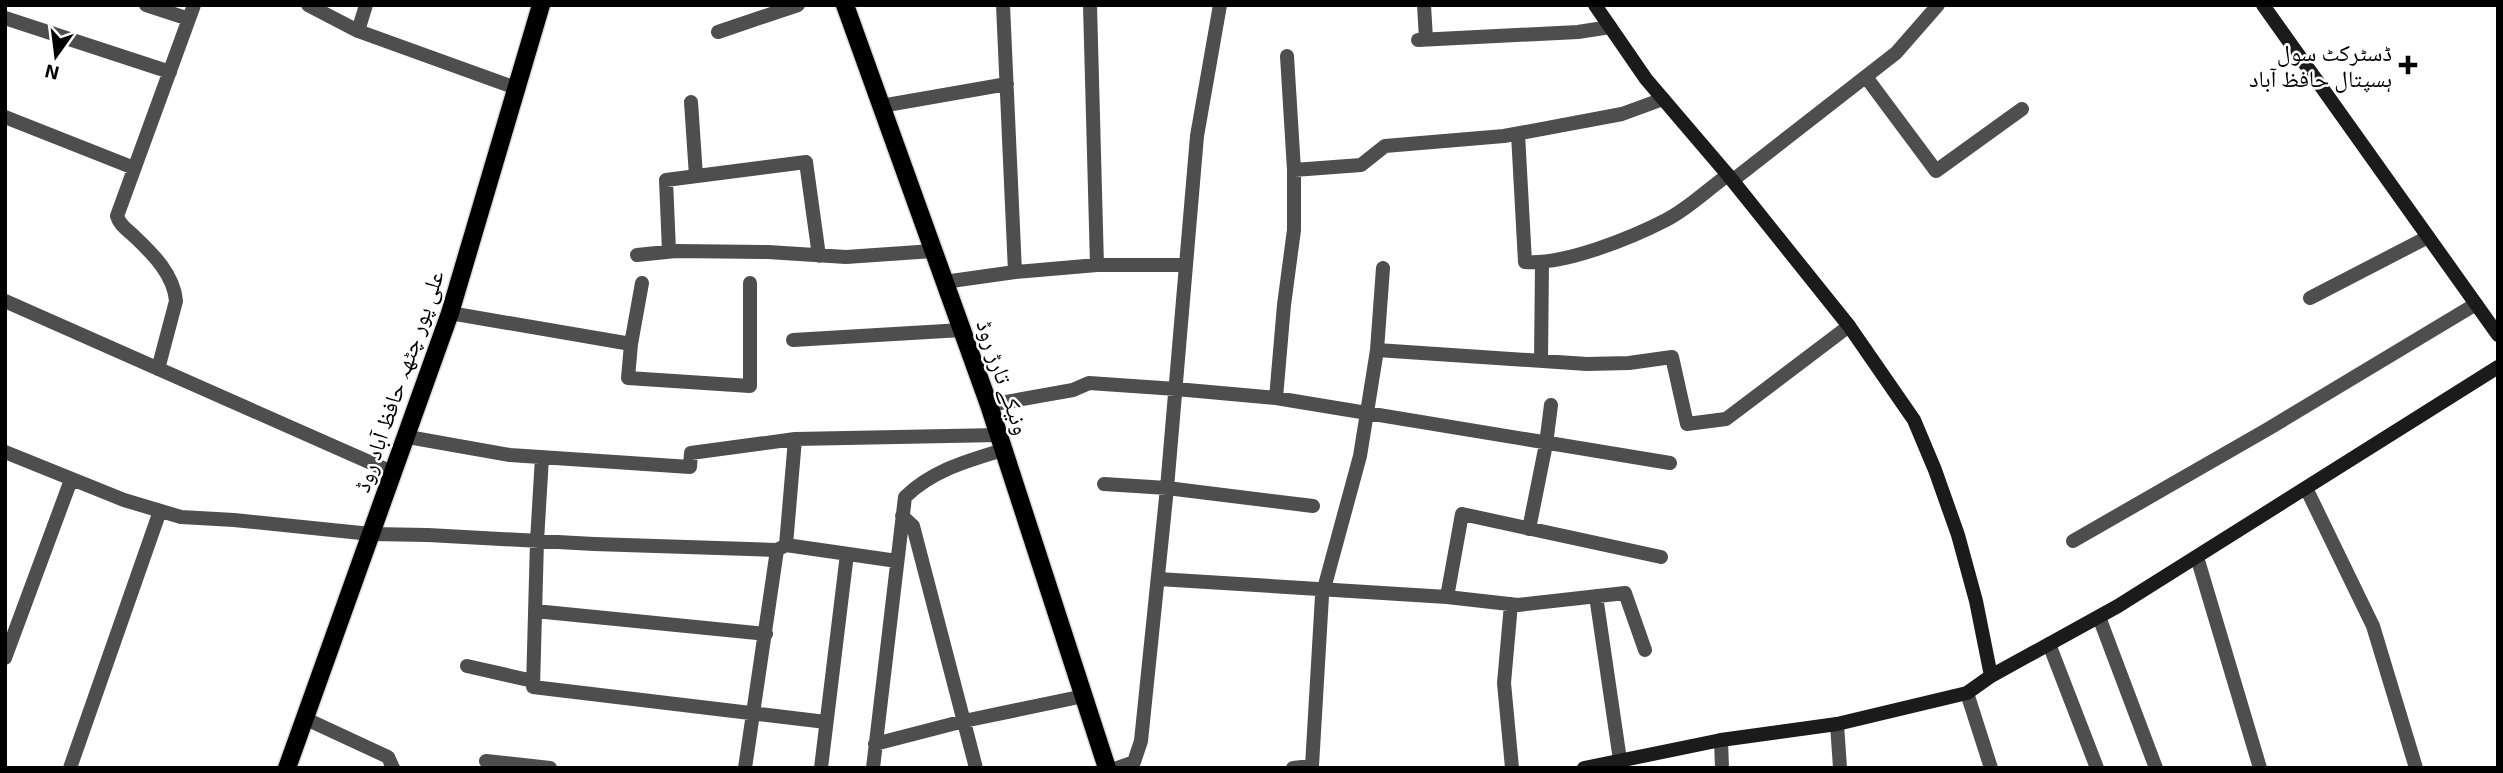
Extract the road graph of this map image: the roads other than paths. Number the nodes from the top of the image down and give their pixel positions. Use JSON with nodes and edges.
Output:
{"nodes":[{"id":1,"x":146,"y":5,"type":"edge"},
{"id":2,"x":308,"y":5,"type":"edge"},
{"id":3,"x":366,"y":5,"type":"edge"},
{"id":4,"x":541,"y":5,"type":"edge"},
{"id":5,"x":798,"y":5,"type":"edge"},
{"id":6,"x":845,"y":5,"type":"edge"},
{"id":7,"x":1003,"y":5,"type":"edge"},
{"id":8,"x":1090,"y":5,"type":"edge"},
{"id":9,"x":1220,"y":5,"type":"edge"},
{"id":10,"x":1424,"y":5,"type":"edge"},
{"id":11,"x":1595,"y":5,"type":"edge"},
{"id":12,"x":2263,"y":5,"type":"edge"},
{"id":13,"x":1934,"y":7,"type":"edge"},
{"id":14,"x":192,"y":12,"type":"edge"},
{"id":15,"x":5,"y":18,"type":"edge"},
{"id":16,"x":1610,"y":27,"type":"junction"},
{"id":17,"x":358,"y":31,"type":"junction"},
{"id":18,"x":718,"y":32,"type":"dead end"},
{"id":19,"x":1287,"y":56,"type":"dead end"},
{"id":20,"x":170,"y":72,"type":"junction"},
{"id":21,"x":1866,"y":76,"type":"junction"},
{"id":22,"x":1007,"y":84,"type":"junction"},
{"id":23,"x":516,"y":88,"type":"junction"},
{"id":24,"x":1663,"y":99,"type":"junction"},
{"id":25,"x":691,"y":102,"type":"dead end"},
{"id":26,"x":881,"y":106,"type":"junction"},
{"id":27,"x":2022,"y":109,"type":"dead end"},
{"id":28,"x":5,"y":117,"type":"edge"},
{"id":29,"x":1518,"y":134,"type":"junction"},
{"id":30,"x":134,"y":168,"type":"junction"},
{"id":31,"x":1294,"y":170,"type":"junction"},
{"id":32,"x":696,"y":176,"type":"junction"},
{"id":33,"x":1730,"y":178,"type":"junction"},
{"id":34,"x":2428,"y":237,"type":"junction"},
{"id":35,"x":669,"y":251,"type":"junction"},
{"id":36,"x":933,"y":251,"type":"junction"},
{"id":37,"x":637,"y":255,"type":"dead end"},
{"id":38,"x":818,"y":256,"type":"junction"},
{"id":39,"x":1542,"y":263,"type":"junction"},
{"id":40,"x":1097,"y":265,"type":"junction"},
{"id":41,"x":1186,"y":265,"type":"junction"},
{"id":42,"x":1383,"y":268,"type":"dead end"},
{"id":43,"x":1015,"y":272,"type":"junction"},
{"id":44,"x":944,"y":282,"type":"junction"},
{"id":45,"x":642,"y":283,"type":"dead end"},
{"id":46,"x":750,"y":283,"type":"dead end"},
{"id":47,"x":2310,"y":298,"type":"dead end"},
{"id":48,"x":5,"y":301,"type":"edge"},
{"id":49,"x":2476,"y":304,"type":"junction"},
{"id":50,"x":450,"y":313,"type":"junction"},
{"id":51,"x":1849,"y":326,"type":"junction"},
{"id":52,"x":962,"y":330,"type":"junction"},
{"id":53,"x":2498,"y":335,"type":"edge"},
{"id":54,"x":793,"y":340,"type":"dead end"},
{"id":55,"x":631,"y":344,"type":"junction"},
{"id":56,"x":1377,"y":350,"type":"junction"},
{"id":57,"x":1541,"y":361,"type":"junction"},
{"id":58,"x":2498,"y":367,"type":"edge"},
{"id":59,"x":158,"y":369,"type":"junction"},
{"id":60,"x":1175,"y":388,"type":"junction"},
{"id":61,"x":1276,"y":398,"type":"junction"},
{"id":62,"x":989,"y":405,"type":"junction"},
{"id":63,"x":1551,"y":405,"type":"dead end"},
{"id":64,"x":1367,"y":413,"type":"junction"},
{"id":65,"x":408,"y":437,"type":"junction"},
{"id":66,"x":795,"y":439,"type":"junction"},
{"id":67,"x":1001,"y":442,"type":"junction"},
{"id":68,"x":1546,"y":444,"type":"junction"},
{"id":69,"x":5,"y":452,"type":"edge"},
{"id":70,"x":542,"y":457,"type":"junction"},
{"id":71,"x":1670,"y":463,"type":"dead end"},
{"id":72,"x":394,"y":473,"type":"junction"},
{"id":73,"x":71,"y":480,"type":"junction"},
{"id":74,"x":1104,"y":484,"type":"dead end"},
{"id":75,"x":1167,"y":488,"type":"junction"},
{"id":76,"x":2306,"y":488,"type":"junction"},
{"id":77,"x":1313,"y":506,"type":"dead end"},
{"id":78,"x":160,"y":511,"type":"junction"},
{"id":79,"x":902,"y":516,"type":"junction"},
{"id":80,"x":1529,"y":529,"type":"junction"},
{"id":81,"x":371,"y":534,"type":"junction"},
{"id":82,"x":537,"y":541,"type":"junction"},
{"id":83,"x":2073,"y":541,"type":"dead end"},
{"id":84,"x":782,"y":547,"type":"junction"},
{"id":85,"x":848,"y":554,"type":"junction"},
{"id":86,"x":1661,"y":557,"type":"dead end"},
{"id":87,"x":2197,"y":557,"type":"junction"},
{"id":88,"x":897,"y":561,"type":"junction"},
{"id":89,"x":1158,"y":579,"type":"junction"},
{"id":90,"x":1324,"y":589,"type":"junction"},
{"id":91,"x":1596,"y":596,"type":"junction"},
{"id":92,"x":1447,"y":597,"type":"junction"},
{"id":93,"x":1511,"y":604,"type":"junction"},
{"id":94,"x":535,"y":611,"type":"junction"},
{"id":95,"x":2099,"y":617,"type":"junction"},
{"id":96,"x":766,"y":634,"type":"junction"},
{"id":97,"x":2049,"y":644,"type":"junction"},
{"id":98,"x":1645,"y":650,"type":"dead end"},
{"id":99,"x":5,"y":658,"type":"edge"},
{"id":100,"x":467,"y":666,"type":"dead end"},
{"id":101,"x":1991,"y":676,"type":"junction"},
{"id":102,"x":533,"y":681,"type":"junction"},
{"id":103,"x":1967,"y":693,"type":"junction"},
{"id":104,"x":1084,"y":696,"type":"junction"},
{"id":105,"x":753,"y":713,"type":"junction"},
{"id":106,"x":304,"y":718,"type":"junction"},
{"id":107,"x":964,"y":721,"type":"junction"},
{"id":108,"x":827,"y":722,"type":"junction"},
{"id":109,"x":1837,"y":724,"type":"junction"},
{"id":110,"x":1721,"y":740,"type":"junction"},
{"id":111,"x":875,"y":744,"type":"junction"},
{"id":112,"x":1620,"y":760,"type":"junction"},
{"id":113,"x":486,"y":761,"type":"dead end"},
{"id":114,"x":1139,"y":765,"type":"edge"},
{"id":115,"x":1107,"y":767,"type":"edge"},
{"id":116,"x":70,"y":768,"type":"edge"},
{"id":117,"x":287,"y":768,"type":"edge"},
{"id":118,"x":393,"y":768,"type":"edge"},
{"id":119,"x":550,"y":768,"type":"edge"},
{"id":120,"x":745,"y":768,"type":"edge"},
{"id":121,"x":821,"y":768,"type":"edge"},
{"id":122,"x":873,"y":768,"type":"edge"},
{"id":123,"x":976,"y":768,"type":"edge"},
{"id":124,"x":1293,"y":768,"type":"edge"},
{"id":125,"x":1512,"y":768,"type":"edge"},
{"id":126,"x":1584,"y":768,"type":"edge"},
{"id":127,"x":1722,"y":768,"type":"edge"},
{"id":128,"x":1840,"y":768,"type":"edge"},
{"id":129,"x":1991,"y":768,"type":"edge"},
{"id":130,"x":2097,"y":768,"type":"edge"},
{"id":131,"x":2156,"y":768,"type":"edge"},
{"id":132,"x":2260,"y":768,"type":"edge"},
{"id":133,"x":2416,"y":768,"type":"edge"}],
"edges":[{"from":1,"to":14,"type":"street"},
{"from":2,"to":17,"type":"street"},
{"from":3,"to":17,"type":"street"},
{"from":4,"to":23,"type":"main road","name":"علی پور چٹھہ حافظ آباد روڈ"},
{"from":5,"to":18,"type":"street"},
{"from":6,"to":26,"type":"main road","name":"ونیکے تارڑ روڈ"},
{"from":7,"to":22,"type":"street"},
{"from":8,"to":40,"type":"street"},
{"from":9,"to":41,"type":"street"},
{"from":10,"to":16,"type":"street"},
{"from":11,"to":16,"type":"main road"},
{"from":12,"to":34,"type":"main road"},
{"from":13,"to":21,"type":"street"},
{"from":14,"to":20,"type":"street"},
{"from":15,"to":20,"type":"street"},
{"from":16,"to":24,"type":"main road"},
{"from":17,"to":23,"type":"street"},
{"from":19,"to":31,"type":"street"},
{"from":20,"to":30,"type":"street"},
{"from":21,"to":27,"type":"street"},
{"from":21,"to":33,"type":"street"},
{"from":22,"to":26,"type":"street"},
{"from":22,"to":43,"type":"street"},
{"from":23,"to":50,"type":"main road","name":"علی پور چٹھہ حافظ آباد روڈ"},
{"from":24,"to":29,"type":"street"},
{"from":24,"to":33,"type":"main road"},
{"from":25,"to":32,"type":"street"},
{"from":26,"to":36,"type":"main road","name":"ونیکے تارڑ روڈ"},
{"from":28,"to":30,"type":"street"},
{"from":29,"to":31,"type":"street"},
{"from":29,"to":39,"type":"street"},
{"from":30,"to":59,"type":"street"},
{"from":31,"to":61,"type":"street"},
{"from":32,"to":35,"type":"street"},
{"from":32,"to":38,"type":"street"},
{"from":33,"to":39,"type":"street"},
{"from":33,"to":51,"type":"main road"},
{"from":34,"to":47,"type":"street"},
{"from":34,"to":49,"type":"main road"},
{"from":35,"to":37,"type":"street"},
{"from":35,"to":38,"type":"street"},
{"from":36,"to":38,"type":"street"},
{"from":36,"to":44,"type":"main road","name":"ونیکے تارڑ روڈ"},
{"from":39,"to":57,"type":"street"},
{"from":40,"to":41,"type":"street"},
{"from":40,"to":43,"type":"street"},
{"from":41,"to":60,"type":"street"},
{"from":42,"to":56,"type":"street"},
{"from":43,"to":44,"type":"street"},
{"from":44,"to":52,"type":"main road","name":"ونیکے تارڑ روڈ"},
{"from":45,"to":55,"type":"street"},
{"from":46,"to":55,"type":"street"},
{"from":48,"to":59,"type":"street"},
{"from":49,"to":53,"type":"main road"},
{"from":49,"to":83,"type":"street"},
{"from":50,"to":55,"type":"street"},
{"from":50,"to":65,"type":"main road","name":"علی پور چٹھہ حافظ آباد روڈ"},
{"from":51,"to":57,"type":"street"},
{"from":51,"to":101,"type":"main road"},
{"from":52,"to":54,"type":"street"},
{"from":52,"to":62,"type":"main road","name":"ونیکے تارڑ روڈ"},
{"from":56,"to":57,"type":"street"},
{"from":56,"to":64,"type":"street"},
{"from":58,"to":76,"type":"main road"},
{"from":59,"to":72,"type":"street"},
{"from":60,"to":61,"type":"street"},
{"from":60,"to":62,"type":"street"},
{"from":60,"to":75,"type":"street"},
{"from":61,"to":64,"type":"street"},
{"from":62,"to":67,"type":"main road","name":"ونیکے تارڑ روڈ"},
{"from":63,"to":68,"type":"street"},
{"from":64,"to":68,"type":"street"},
{"from":64,"to":90,"type":"street"},
{"from":65,"to":70,"type":"street"},
{"from":65,"to":72,"type":"main road","name":"علی پور چٹھہ حافظ آباد روڈ"},
{"from":66,"to":67,"type":"street"},
{"from":66,"to":70,"type":"street"},
{"from":66,"to":84,"type":"street"},
{"from":67,"to":79,"type":"street"},
{"from":67,"to":104,"type":"main road","name":"ونیکے تارڑ روڈ"},
{"from":68,"to":71,"type":"street"},
{"from":68,"to":80,"type":"street"},
{"from":69,"to":73,"type":"street"},
{"from":70,"to":82,"type":"street"},
{"from":72,"to":81,"type":"main road","name":"علی پور چٹھہ حافظ آباد روڈ"},
{"from":73,"to":78,"type":"street"},
{"from":73,"to":99,"type":"street"},
{"from":74,"to":75,"type":"street"},
{"from":75,"to":77,"type":"street"},
{"from":75,"to":89,"type":"street"},
{"from":76,"to":87,"type":"main road"},
{"from":76,"to":133,"type":"street"},
{"from":78,"to":81,"type":"street"},
{"from":78,"to":116,"type":"street"},
{"from":79,"to":88,"type":"street"},
{"from":79,"to":107,"type":"street"},
{"from":80,"to":86,"type":"street"},
{"from":80,"to":92,"type":"street"},
{"from":81,"to":82,"type":"street"},
{"from":81,"to":106,"type":"main road","name":"علی پور چٹھہ حافظ آباد روڈ"},
{"from":82,"to":84,"type":"street"},
{"from":82,"to":94,"type":"street"},
{"from":84,"to":85,"type":"street"},
{"from":84,"to":96,"type":"street"},
{"from":85,"to":88,"type":"street"},
{"from":85,"to":108,"type":"street"},
{"from":87,"to":95,"type":"main road"},
{"from":87,"to":132,"type":"street"},
{"from":88,"to":111,"type":"street"},
{"from":89,"to":90,"type":"street"},
{"from":89,"to":114,"type":"street"},
{"from":90,"to":92,"type":"street"},
{"from":90,"to":124,"type":"street"},
{"from":91,"to":93,"type":"street"},
{"from":91,"to":98,"type":"street"},
{"from":91,"to":112,"type":"street"},
{"from":92,"to":93,"type":"street"},
{"from":93,"to":125,"type":"street"},
{"from":94,"to":96,"type":"street"},
{"from":94,"to":102,"type":"street"},
{"from":95,"to":97,"type":"main road"},
{"from":95,"to":131,"type":"street"},
{"from":96,"to":105,"type":"street"},
{"from":97,"to":101,"type":"main road"},
{"from":97,"to":130,"type":"street"},
{"from":100,"to":102,"type":"street"},
{"from":101,"to":103,"type":"main road"},
{"from":102,"to":105,"type":"street"},
{"from":103,"to":109,"type":"main road"},
{"from":103,"to":129,"type":"street"},
{"from":104,"to":107,"type":"street"},
{"from":104,"to":115,"type":"main road","name":"ونیکے تارڑ روڈ"},
{"from":105,"to":108,"type":"street"},
{"from":105,"to":120,"type":"street"},
{"from":106,"to":117,"type":"main road","name":"علی پور چٹھہ حافظ آباد روڈ"},
{"from":106,"to":118,"type":"street"},
{"from":107,"to":111,"type":"street"},
{"from":107,"to":123,"type":"street"},
{"from":108,"to":121,"type":"street"},
{"from":109,"to":110,"type":"main road"},
{"from":109,"to":128,"type":"street"},
{"from":110,"to":112,"type":"main road"},
{"from":110,"to":127,"type":"street"},
{"from":111,"to":122,"type":"street"},
{"from":112,"to":126,"type":"main road"},
{"from":113,"to":119,"type":"street"},
{"from":114,"to":115,"type":"street"}]}
